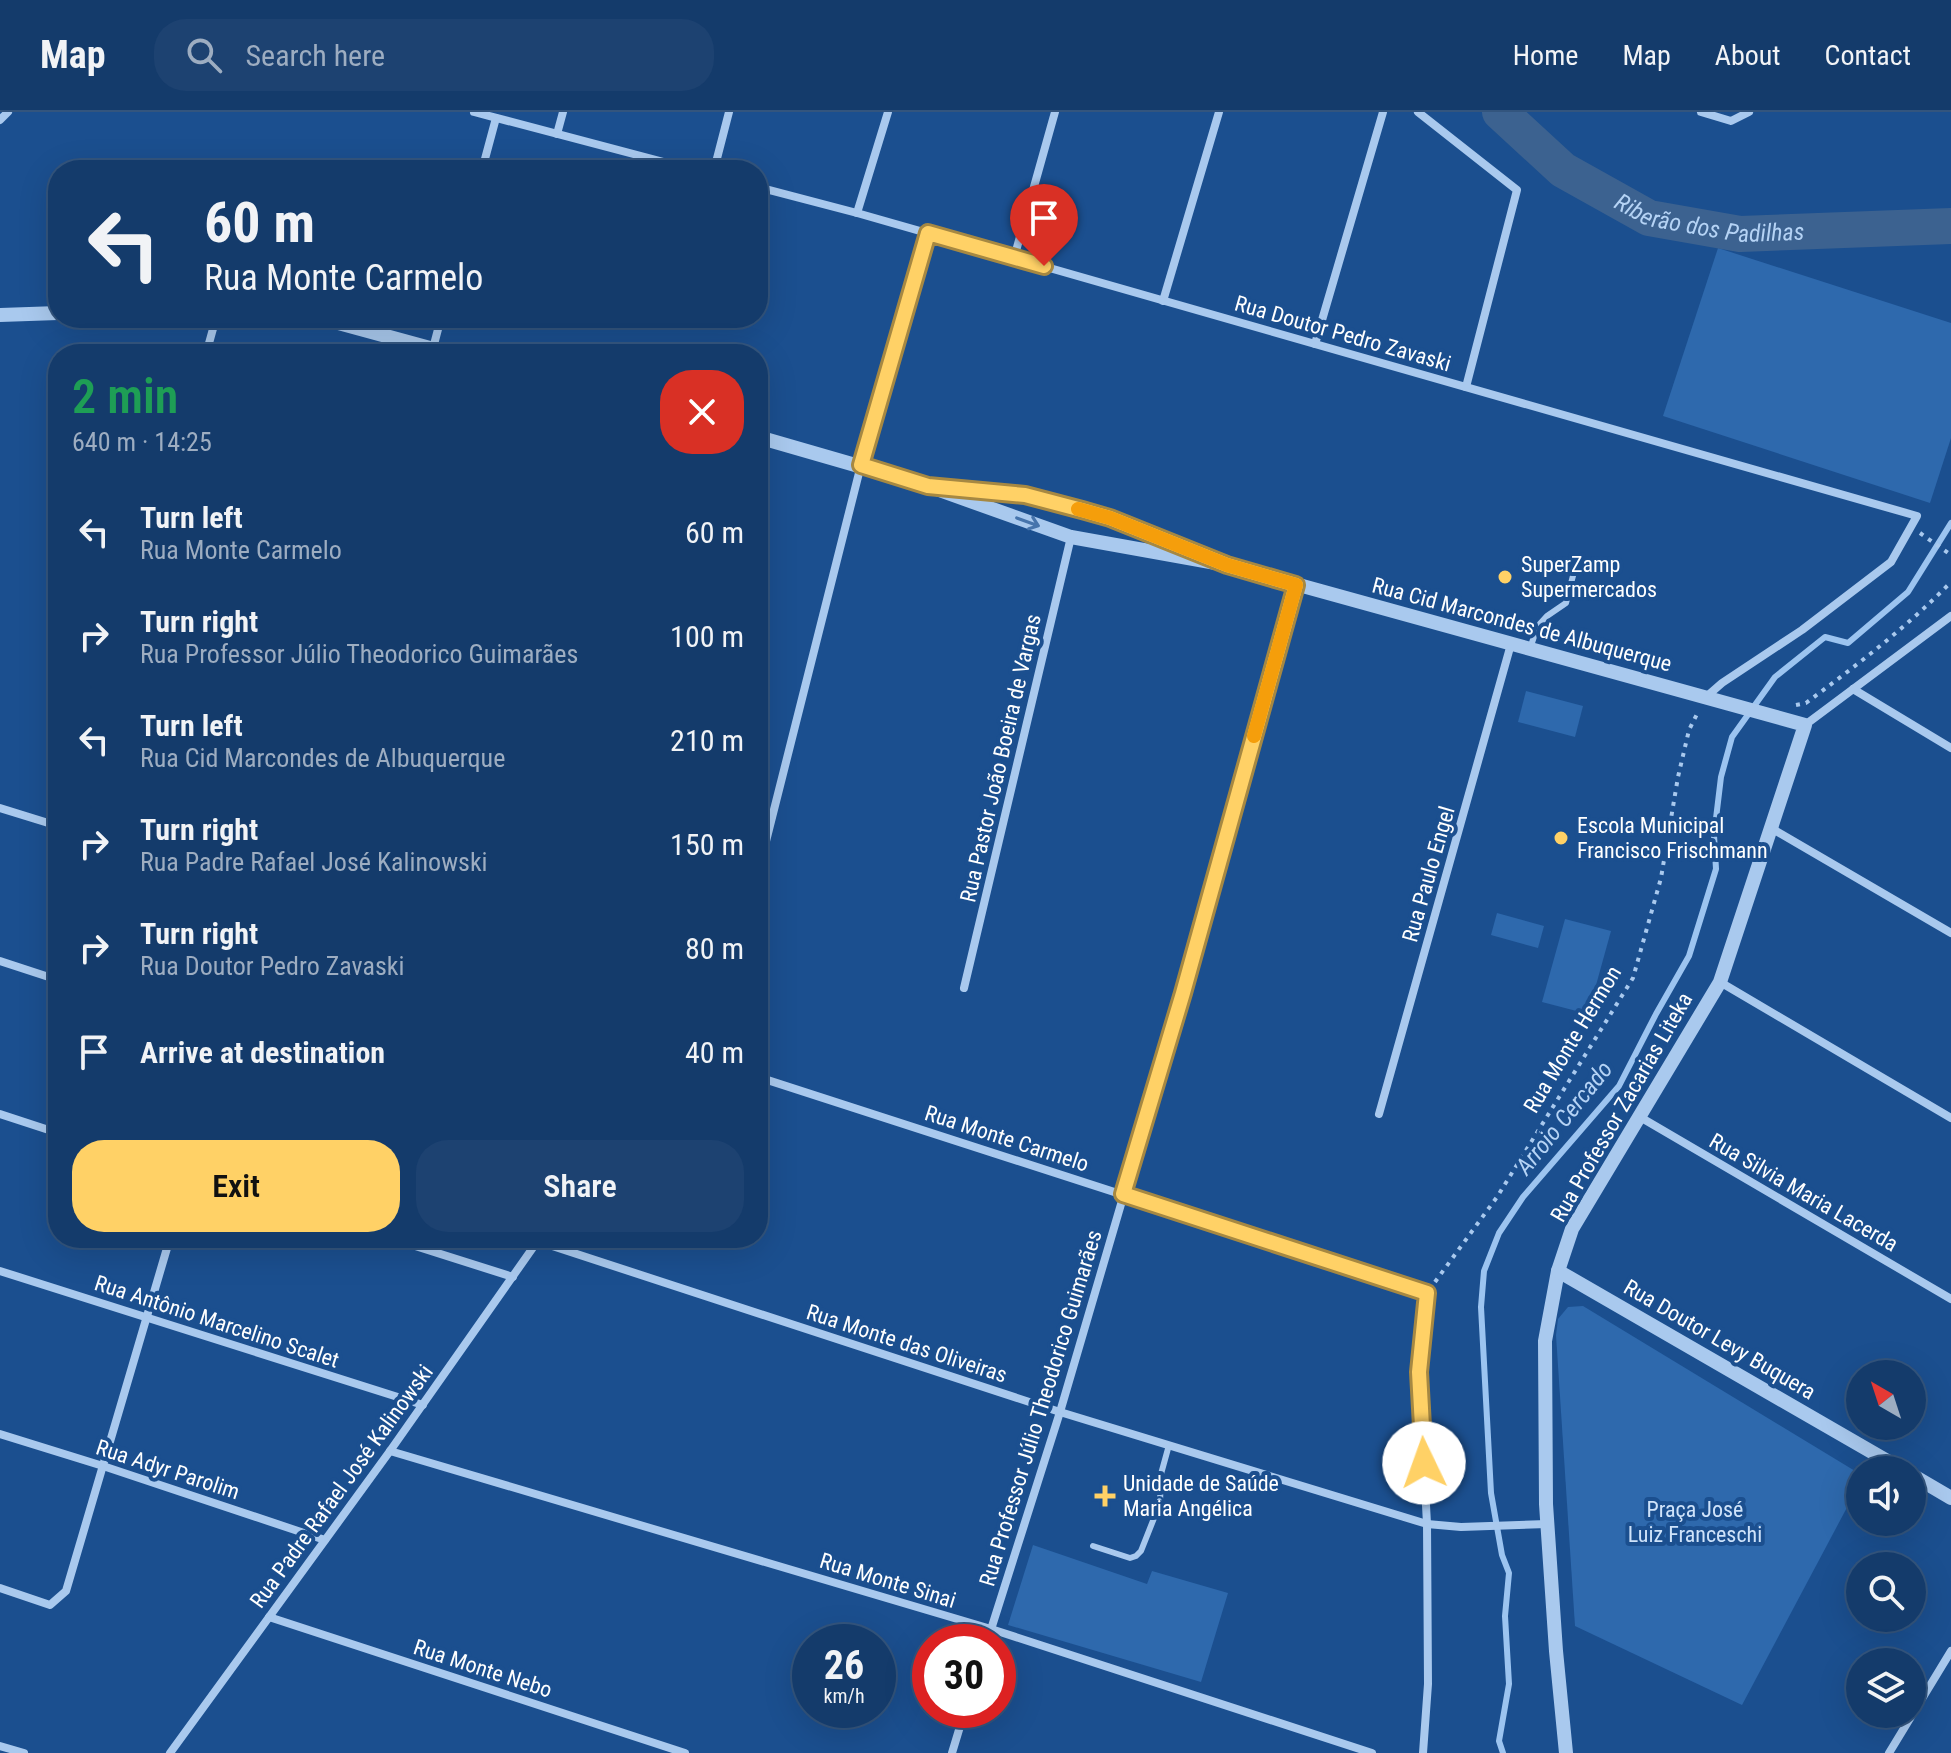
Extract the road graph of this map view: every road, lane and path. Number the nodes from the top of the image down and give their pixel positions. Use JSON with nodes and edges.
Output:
{"nodes":[{"id":1,"x":8,"y":112,"type":"edge"},
{"id":2,"x":474,"y":112,"type":"edge"},
{"id":3,"x":563,"y":112,"type":"edge"},
{"id":4,"x":729,"y":112,"type":"edge"},
{"id":5,"x":888,"y":112,"type":"edge"},
{"id":6,"x":1055,"y":112,"type":"edge"},
{"id":7,"x":1219,"y":112,"type":"edge"},
{"id":8,"x":1383,"y":112,"type":"edge"},
{"id":9,"x":1418,"y":112,"type":"edge"},
{"id":10,"x":1701,"y":112,"type":"edge"},
{"id":11,"x":1749,"y":112,"type":"edge"},
{"id":12,"x":496,"y":118,"type":"junction"},
{"id":13,"x":0,"y":120,"type":"edge"},
{"id":14,"x":557,"y":134,"type":"junction"},
{"id":15,"x":485,"y":160,"type":"edge"},
{"id":16,"x":656,"y":160,"type":"edge"},
{"id":17,"x":717,"y":160,"type":"edge"},
{"id":18,"x":768,"y":190,"type":"edge"},
{"id":19,"x":857,"y":213,"type":"junction"},
{"id":20,"x":928,"y":233,"type":"junction"},
{"id":21,"x":1014,"y":258,"type":"junction"},
{"id":22,"x":1163,"y":301,"type":"junction"},
{"id":23,"x":48,"y":313,"type":"edge"},
{"id":24,"x":0,"y":315,"type":"edge"},
{"id":25,"x":354,"y":328,"type":"edge"},
{"id":26,"x":408,"y":344,"type":"edge"},
{"id":27,"x":1315,"y":344,"type":"junction"},
{"id":28,"x":1466,"y":387,"type":"junction"},
{"id":29,"x":768,"y":440,"type":"edge"},
{"id":30,"x":861,"y":465,"type":"junction"},
{"id":31,"x":928,"y":486,"type":"junction"},
{"id":32,"x":1924,"y":536,"type":"dead end"},
{"id":33,"x":1071,"y":537,"type":"junction"},
{"id":34,"x":1949,"y":553,"type":"edge"},
{"id":35,"x":1576,"y":564,"type":"dead end"},
{"id":36,"x":1227,"y":565,"type":"junction"},
{"id":37,"x":1951,"y":582,"type":"edge"},
{"id":38,"x":1296,"y":585,"type":"junction"},
{"id":39,"x":1951,"y":616,"type":"edge"},
{"id":40,"x":1511,"y":644,"type":"junction"},
{"id":41,"x":1530,"y":649,"type":"junction"},
{"id":42,"x":1853,"y":689,"type":"junction"},
{"id":43,"x":1706,"y":697,"type":"junction"},
{"id":44,"x":1790,"y":707,"type":"dead end"},
{"id":45,"x":1805,"y":725,"type":"junction"},
{"id":46,"x":1951,"y":748,"type":"edge"},
{"id":47,"x":0,"y":808,"type":"edge"},
{"id":48,"x":48,"y":823,"type":"edge"},
{"id":49,"x":1771,"y":828,"type":"junction"},
{"id":50,"x":768,"y":833,"type":"edge"},
{"id":51,"x":1951,"y":933,"type":"edge"},
{"id":52,"x":0,"y":961,"type":"edge"},
{"id":53,"x":48,"y":977,"type":"edge"},
{"id":54,"x":1720,"y":982,"type":"junction"},
{"id":55,"x":964,"y":988,"type":"dead end"},
{"id":56,"x":768,"y":1080,"type":"edge"},
{"id":57,"x":0,"y":1114,"type":"edge"},
{"id":58,"x":1379,"y":1114,"type":"dead end"},
{"id":59,"x":1640,"y":1117,"type":"junction"},
{"id":60,"x":1951,"y":1118,"type":"edge"},
{"id":61,"x":48,"y":1130,"type":"edge"},
{"id":62,"x":1123,"y":1194,"type":"junction"},
{"id":63,"x":167,"y":1248,"type":"edge"},
{"id":64,"x":422,"y":1248,"type":"edge"},
{"id":65,"x":533,"y":1248,"type":"edge"},
{"id":66,"x":563,"y":1248,"type":"edge"},
{"id":67,"x":0,"y":1271,"type":"edge"},
{"id":68,"x":1558,"y":1271,"type":"junction"},
{"id":69,"x":513,"y":1277,"type":"junction"},
{"id":70,"x":1427,"y":1293,"type":"junction"},
{"id":71,"x":1951,"y":1299,"type":"edge"},
{"id":72,"x":147,"y":1317,"type":"junction"},
{"id":73,"x":423,"y":1405,"type":"junction"},
{"id":74,"x":1060,"y":1412,"type":"junction"},
{"id":75,"x":0,"y":1434,"type":"edge"},
{"id":76,"x":1169,"y":1445,"type":"junction"},
{"id":77,"x":390,"y":1451,"type":"junction"},
{"id":78,"x":1879,"y":1456,"type":"edge"},
{"id":79,"x":103,"y":1466,"type":"junction"},
{"id":80,"x":1926,"y":1483,"type":"edge"},
{"id":81,"x":1951,"y":1498,"type":"edge"},
{"id":82,"x":1427,"y":1524,"type":"junction"},
{"id":83,"x":1547,"y":1524,"type":"junction"},
{"id":84,"x":325,"y":1540,"type":"junction"},
{"id":85,"x":1093,"y":1546,"type":"dead end"},
{"id":86,"x":0,"y":1588,"type":"edge"},
{"id":87,"x":269,"y":1617,"type":"junction"},
{"id":88,"x":974,"y":1624,"type":"edge"},
{"id":89,"x":993,"y":1624,"type":"edge"},
{"id":90,"x":1016,"y":1637,"type":"edge"},
{"id":91,"x":1951,"y":1651,"type":"edge"},
{"id":92,"x":960,"y":1728,"type":"edge"},
{"id":93,"x":0,"y":1746,"type":"edge"},
{"id":94,"x":24,"y":1753,"type":"edge"},
{"id":95,"x":170,"y":1753,"type":"edge"},
{"id":96,"x":685,"y":1753,"type":"edge"},
{"id":97,"x":952,"y":1753,"type":"edge"},
{"id":98,"x":1372,"y":1753,"type":"edge"},
{"id":99,"x":1423,"y":1753,"type":"edge"},
{"id":100,"x":1566,"y":1753,"type":"edge"},
{"id":101,"x":1889,"y":1753,"type":"edge"}],
"edges":[{"from":1,"to":13,"type":"street"},
{"from":2,"to":12,"type":"street"},
{"from":3,"to":14,"type":"street"},
{"from":4,"to":17,"type":"street"},
{"from":5,"to":19,"type":"street"},
{"from":6,"to":21,"type":"street"},
{"from":7,"to":22,"type":"street"},
{"from":8,"to":27,"type":"street"},
{"from":9,"to":28,"type":"street"},
{"from":10,"to":11,"type":"street"},
{"from":12,"to":14,"type":"street"},
{"from":12,"to":15,"type":"street"},
{"from":14,"to":16,"type":"street"},
{"from":18,"to":19,"type":"street","name":"Rua Doutor Pedro Zavaski"},
{"from":19,"to":20,"type":"street","name":"Rua Doutor Pedro Zavaski"},
{"from":20,"to":21,"type":"street","name":"Rua Doutor Pedro Zavaski"},
{"from":20,"to":30,"type":"street"},
{"from":21,"to":22,"type":"street","name":"Rua Doutor Pedro Zavaski"},
{"from":22,"to":27,"type":"street","name":"Rua Doutor Pedro Zavaski"},
{"from":23,"to":24,"type":"street"},
{"from":25,"to":26,"type":"street"},
{"from":27,"to":28,"type":"street","name":"Rua Doutor Pedro Zavaski"},
{"from":28,"to":43,"type":"street","name":"Rua Doutor Pedro Zavaski"},
{"from":29,"to":30,"type":"street","name":"Rua Cid Marcondes de Albuquerque"},
{"from":30,"to":31,"type":"street","name":"Rua Cid Marcondes de Albuquerque"},
{"from":30,"to":50,"type":"street"},
{"from":31,"to":33,"type":"street","name":"Rua Cid Marcondes de Albuquerque","one_way":true},
{"from":31,"to":36,"type":"street","name":"Rua Cid Marcondes de Albuquerque"},
{"from":32,"to":34,"type":"path"},
{"from":33,"to":36,"type":"street","name":"Rua Cid Marcondes de Albuquerque"},
{"from":33,"to":55,"type":"street","name":"Rua Pastor João Boeira de Vargas"},
{"from":35,"to":41,"type":"lane"},
{"from":36,"to":38,"type":"street","name":"Rua Cid Marcondes de Albuquerque"},
{"from":37,"to":44,"type":"path"},
{"from":38,"to":40,"type":"street","name":"Rua Cid Marcondes de Albuquerque"},
{"from":38,"to":62,"type":"street","name":"Rua Professor Júlio Theodorico Guimarães"},
{"from":39,"to":42,"type":"street"},
{"from":40,"to":41,"type":"street","name":"Rua Cid Marcondes de Albuquerque"},
{"from":40,"to":58,"type":"street","name":"Rua Paulo Engel"},
{"from":41,"to":43,"type":"street","name":"Rua Cid Marcondes de Albuquerque"},
{"from":42,"to":45,"type":"street"},
{"from":42,"to":46,"type":"street"},
{"from":43,"to":45,"type":"street","name":"Rua Cid Marcondes de Albuquerque"},
{"from":43,"to":70,"type":"path","name":"Rua Monte Hermon"},
{"from":45,"to":49,"type":"street","name":"Rua Professor Zacarias Liteka"},
{"from":47,"to":48,"type":"street"},
{"from":49,"to":51,"type":"street"},
{"from":49,"to":54,"type":"street","name":"Rua Professor Zacarias Liteka"},
{"from":52,"to":53,"type":"street"},
{"from":54,"to":59,"type":"street","name":"Rua Professor Zacarias Liteka"},
{"from":54,"to":60,"type":"street"},
{"from":56,"to":62,"type":"street","name":"Rua Monte Carmelo"},
{"from":57,"to":61,"type":"street"},
{"from":59,"to":68,"type":"street","name":"Rua Professor Zacarias Liteka"},
{"from":59,"to":71,"type":"street","name":"Rua Silvia Maria Lacerda"},
{"from":62,"to":70,"type":"street","name":"Rua Monte Carmelo"},
{"from":62,"to":74,"type":"street","name":"Rua Professor Júlio Theodorico Guimarães"},
{"from":63,"to":72,"type":"street"},
{"from":64,"to":69,"type":"street"},
{"from":65,"to":69,"type":"street","name":"Rua Padre Rafael José Kalinowski"},
{"from":66,"to":74,"type":"street","name":"Rua Monte das Oliveiras"},
{"from":67,"to":72,"type":"street","name":"Rua Antônio Marcelino Scalet"},
{"from":68,"to":78,"type":"street","name":"Rua Doutor Levy Buquera"},
{"from":68,"to":83,"type":"street","name":"Rua Professor Zacarias Liteka"},
{"from":69,"to":73,"type":"street","name":"Rua Padre Rafael José Kalinowski"},
{"from":70,"to":82,"type":"street"},
{"from":72,"to":73,"type":"street","name":"Rua Antônio Marcelino Scalet"},
{"from":72,"to":79,"type":"street"},
{"from":73,"to":77,"type":"street","name":"Rua Padre Rafael José Kalinowski"},
{"from":74,"to":76,"type":"street","name":"Rua Monte das Oliveiras"},
{"from":74,"to":89,"type":"street","name":"Rua Professor Júlio Theodorico Guimarães"},
{"from":75,"to":79,"type":"street","name":"Rua Adyr Parolim"},
{"from":76,"to":82,"type":"street","name":"Rua Monte das Oliveiras"},
{"from":76,"to":85,"type":"lane"},
{"from":77,"to":84,"type":"street","name":"Rua Padre Rafael José Kalinowski"},
{"from":77,"to":88,"type":"street","name":"Rua Monte Sinai"},
{"from":79,"to":84,"type":"street","name":"Rua Adyr Parolim"},
{"from":79,"to":86,"type":"street"},
{"from":80,"to":81,"type":"street"},
{"from":82,"to":83,"type":"street","name":"Rua Monte das Oliveiras"},
{"from":82,"to":99,"type":"street"},
{"from":83,"to":100,"type":"street","name":"Rua Professor Zacarias Liteka"},
{"from":84,"to":87,"type":"street","name":"Rua Padre Rafael José Kalinowski"},
{"from":87,"to":95,"type":"street","name":"Rua Padre Rafael José Kalinowski"},
{"from":87,"to":96,"type":"street","name":"Rua Monte Nebo"},
{"from":90,"to":98,"type":"street","name":"Rua Monte Sinai"},
{"from":91,"to":101,"type":"street"},
{"from":92,"to":97,"type":"street"},
{"from":93,"to":94,"type":"street"}]}
